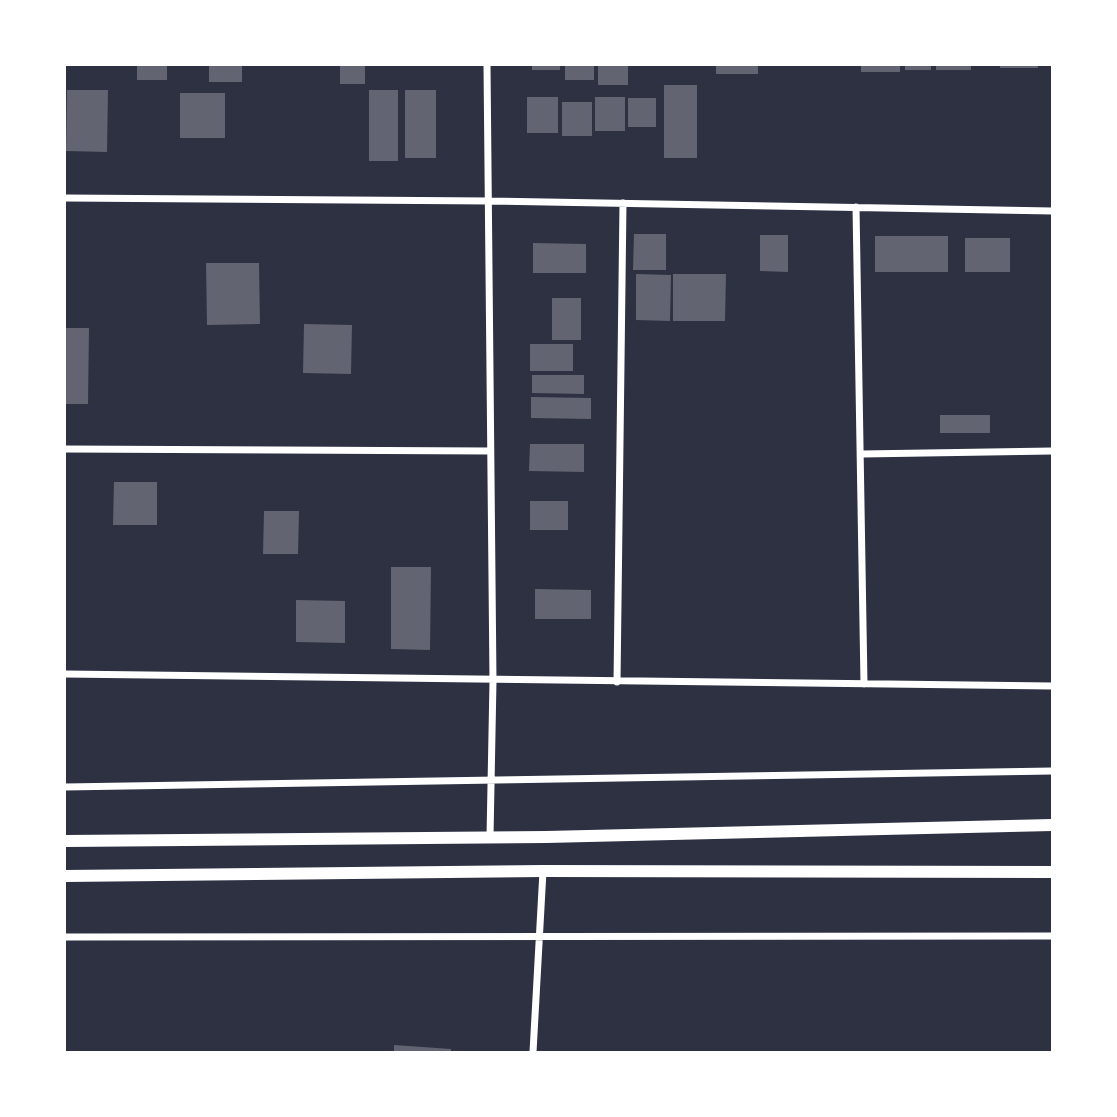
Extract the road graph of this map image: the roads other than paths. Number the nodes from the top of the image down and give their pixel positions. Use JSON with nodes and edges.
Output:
{"nodes":[{"id":1,"x":487,"y":65,"type":"edge"},
{"id":2,"x":65,"y":198,"type":"edge"},
{"id":3,"x":490,"y":201,"type":"junction"},
{"id":4,"x":623,"y":203,"type":"junction"},
{"id":5,"x":856,"y":207,"type":"junction"},
{"id":6,"x":1052,"y":211,"type":"edge"},
{"id":7,"x":65,"y":449,"type":"edge"},
{"id":8,"x":490,"y":451,"type":"junction"},
{"id":9,"x":1052,"y":451,"type":"edge"},
{"id":10,"x":862,"y":454,"type":"junction"},
{"id":11,"x":65,"y":674,"type":"edge"},
{"id":12,"x":492,"y":681,"type":"junction"},
{"id":13,"x":617,"y":682,"type":"junction"},
{"id":14,"x":864,"y":684,"type":"junction"},
{"id":15,"x":1052,"y":686,"type":"edge"},
{"id":16,"x":1052,"y":771,"type":"edge"},
{"id":17,"x":492,"y":781,"type":"junction"},
{"id":18,"x":65,"y":787,"type":"edge"},
{"id":19,"x":1052,"y":825,"type":"edge"},
{"id":20,"x":490,"y":837,"type":"junction"},
{"id":21,"x":65,"y":841,"type":"edge"},
{"id":22,"x":542,"y":871,"type":"junction"},
{"id":23,"x":1052,"y":872,"type":"edge"},
{"id":24,"x":65,"y":876,"type":"edge"},
{"id":25,"x":1052,"y":936,"type":"edge"},
{"id":26,"x":65,"y":937,"type":"edge"},
{"id":27,"x":537,"y":938,"type":"junction"},
{"id":28,"x":533,"y":1052,"type":"edge"}],
"edges":[{"from":1,"to":3,"type":"street"},
{"from":2,"to":3,"type":"street"},
{"from":3,"to":4,"type":"street"},
{"from":3,"to":8,"type":"street"},
{"from":4,"to":5,"type":"street"},
{"from":4,"to":13,"type":"street"},
{"from":5,"to":6,"type":"street"},
{"from":5,"to":10,"type":"street"},
{"from":7,"to":8,"type":"street"},
{"from":8,"to":12,"type":"street"},
{"from":9,"to":10,"type":"street"},
{"from":10,"to":14,"type":"street"},
{"from":11,"to":12,"type":"street"},
{"from":12,"to":13,"type":"street"},
{"from":12,"to":17,"type":"street"},
{"from":13,"to":14,"type":"street"},
{"from":14,"to":15,"type":"street"},
{"from":16,"to":17,"type":"street"},
{"from":17,"to":18,"type":"street"},
{"from":17,"to":20,"type":"street"},
{"from":19,"to":20,"type":"street"},
{"from":20,"to":21,"type":"street"},
{"from":22,"to":23,"type":"street"},
{"from":22,"to":24,"type":"street"},
{"from":22,"to":27,"type":"street"},
{"from":25,"to":27,"type":"street"},
{"from":26,"to":27,"type":"street"},
{"from":27,"to":28,"type":"street"}]}
